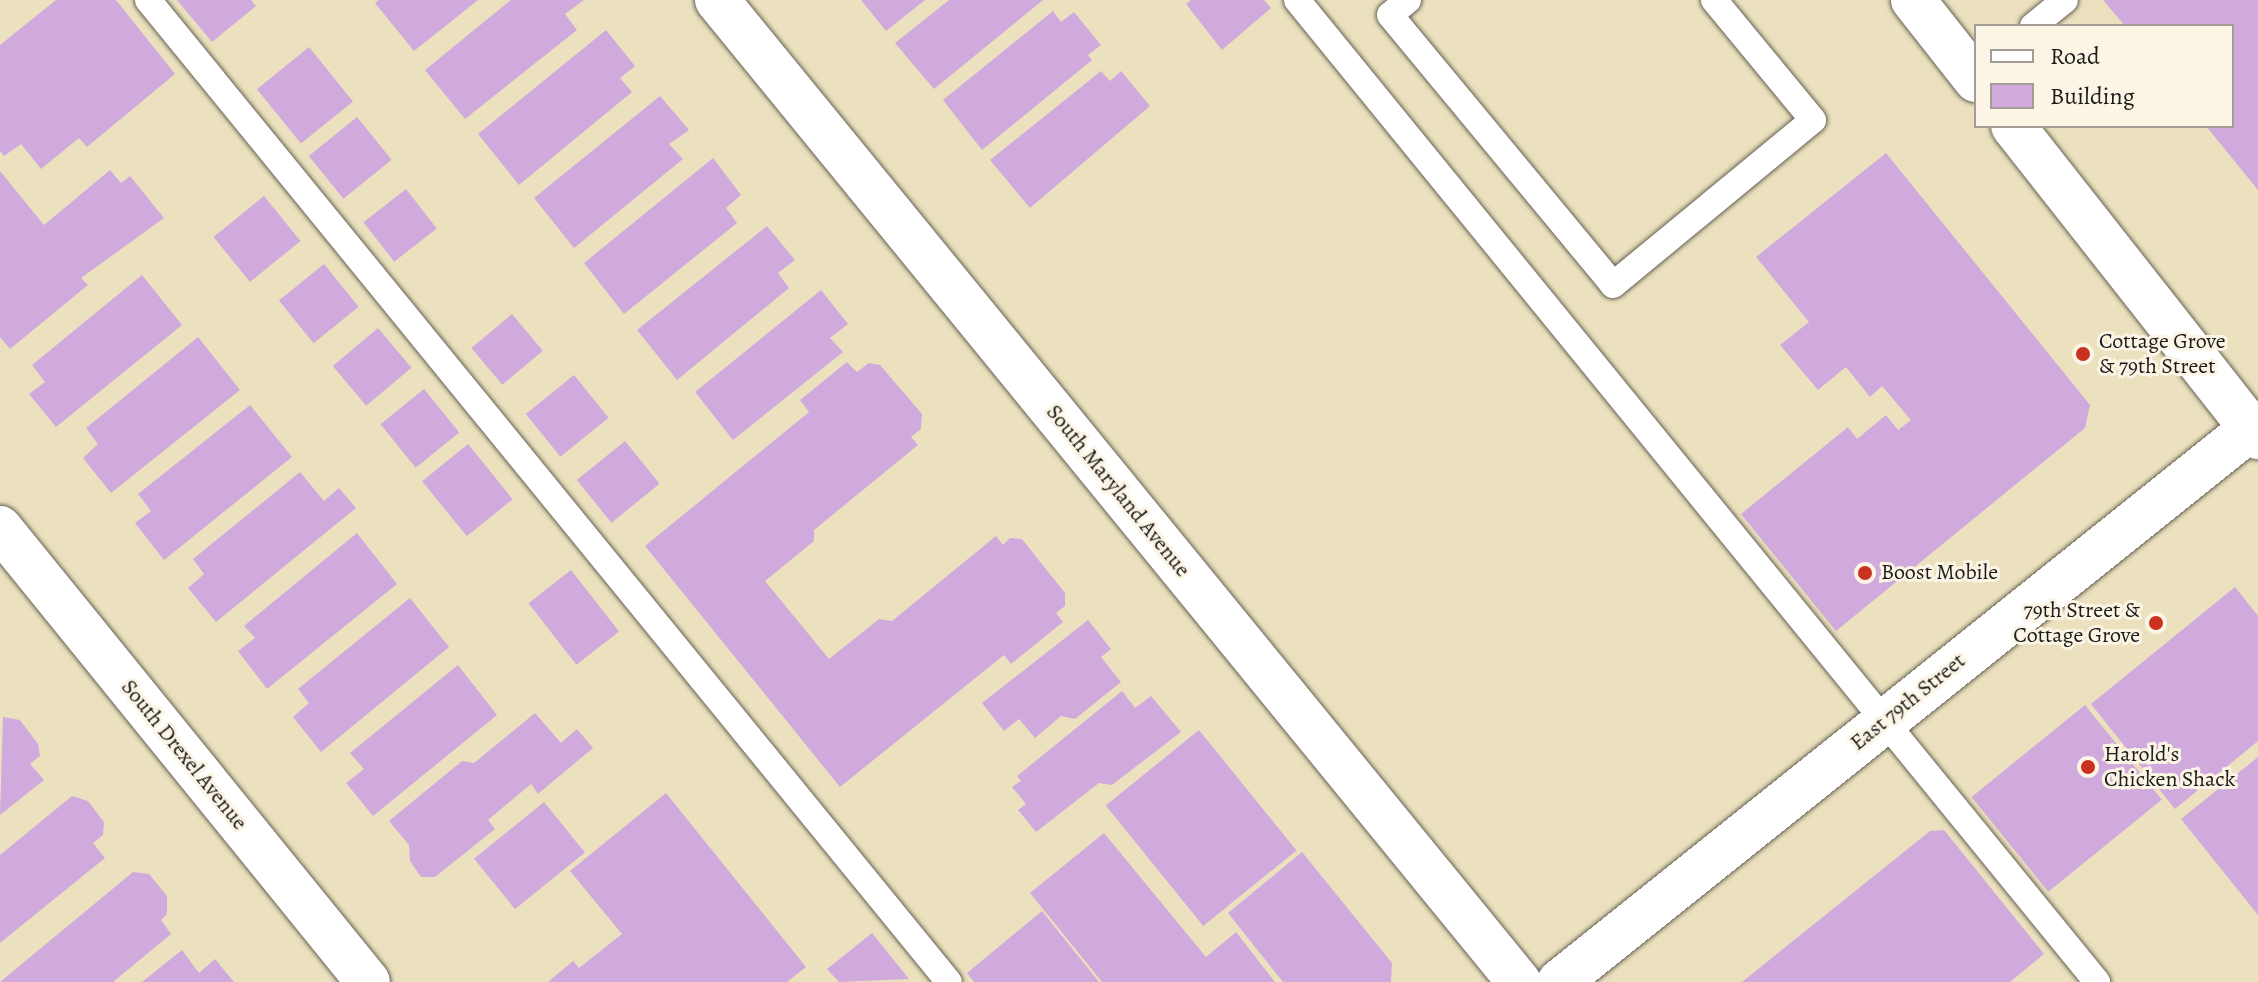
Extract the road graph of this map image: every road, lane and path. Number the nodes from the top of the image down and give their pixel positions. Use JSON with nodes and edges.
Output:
{"nodes":[{"id":1,"x":148,"y":0,"type":"edge"},
{"id":2,"x":717,"y":0,"type":"edge"},
{"id":3,"x":1297,"y":0,"type":"edge"},
{"id":4,"x":1408,"y":0,"type":"edge"},
{"id":5,"x":1714,"y":0,"type":"edge"},
{"id":6,"x":2065,"y":0,"type":"edge"},
{"id":7,"x":1923,"y":3,"type":"edge"},
{"id":8,"x":2035,"y":24,"type":"edge"},
{"id":9,"x":1974,"y":74,"type":"edge"},
{"id":10,"x":2015,"y":128,"type":"edge"},
{"id":11,"x":2256,"y":430,"type":"edge"},
{"id":12,"x":0,"y":528,"type":"edge"},
{"id":13,"x":1885,"y":720,"type":"junction"},
{"id":14,"x":368,"y":982,"type":"edge"},
{"id":15,"x":949,"y":982,"type":"edge"},
{"id":16,"x":1519,"y":982,"type":"edge"},
{"id":17,"x":1559,"y":982,"type":"edge"},
{"id":18,"x":2097,"y":982,"type":"edge"}],
"edges":[{"from":1,"to":15,"type":"lane"},
{"from":2,"to":16,"type":"street","name":"South Maryland Avenue"},
{"from":3,"to":13,"type":"lane"},
{"from":4,"to":5,"type":"lane"},
{"from":6,"to":8,"type":"lane"},
{"from":7,"to":9,"type":"street"},
{"from":10,"to":11,"type":"street"},
{"from":11,"to":13,"type":"street","name":"East 79th Street"},
{"from":12,"to":14,"type":"street","name":"South Drexel Avenue"},
{"from":13,"to":17,"type":"street","name":"East 79th Street"},
{"from":13,"to":18,"type":"lane"}]}
